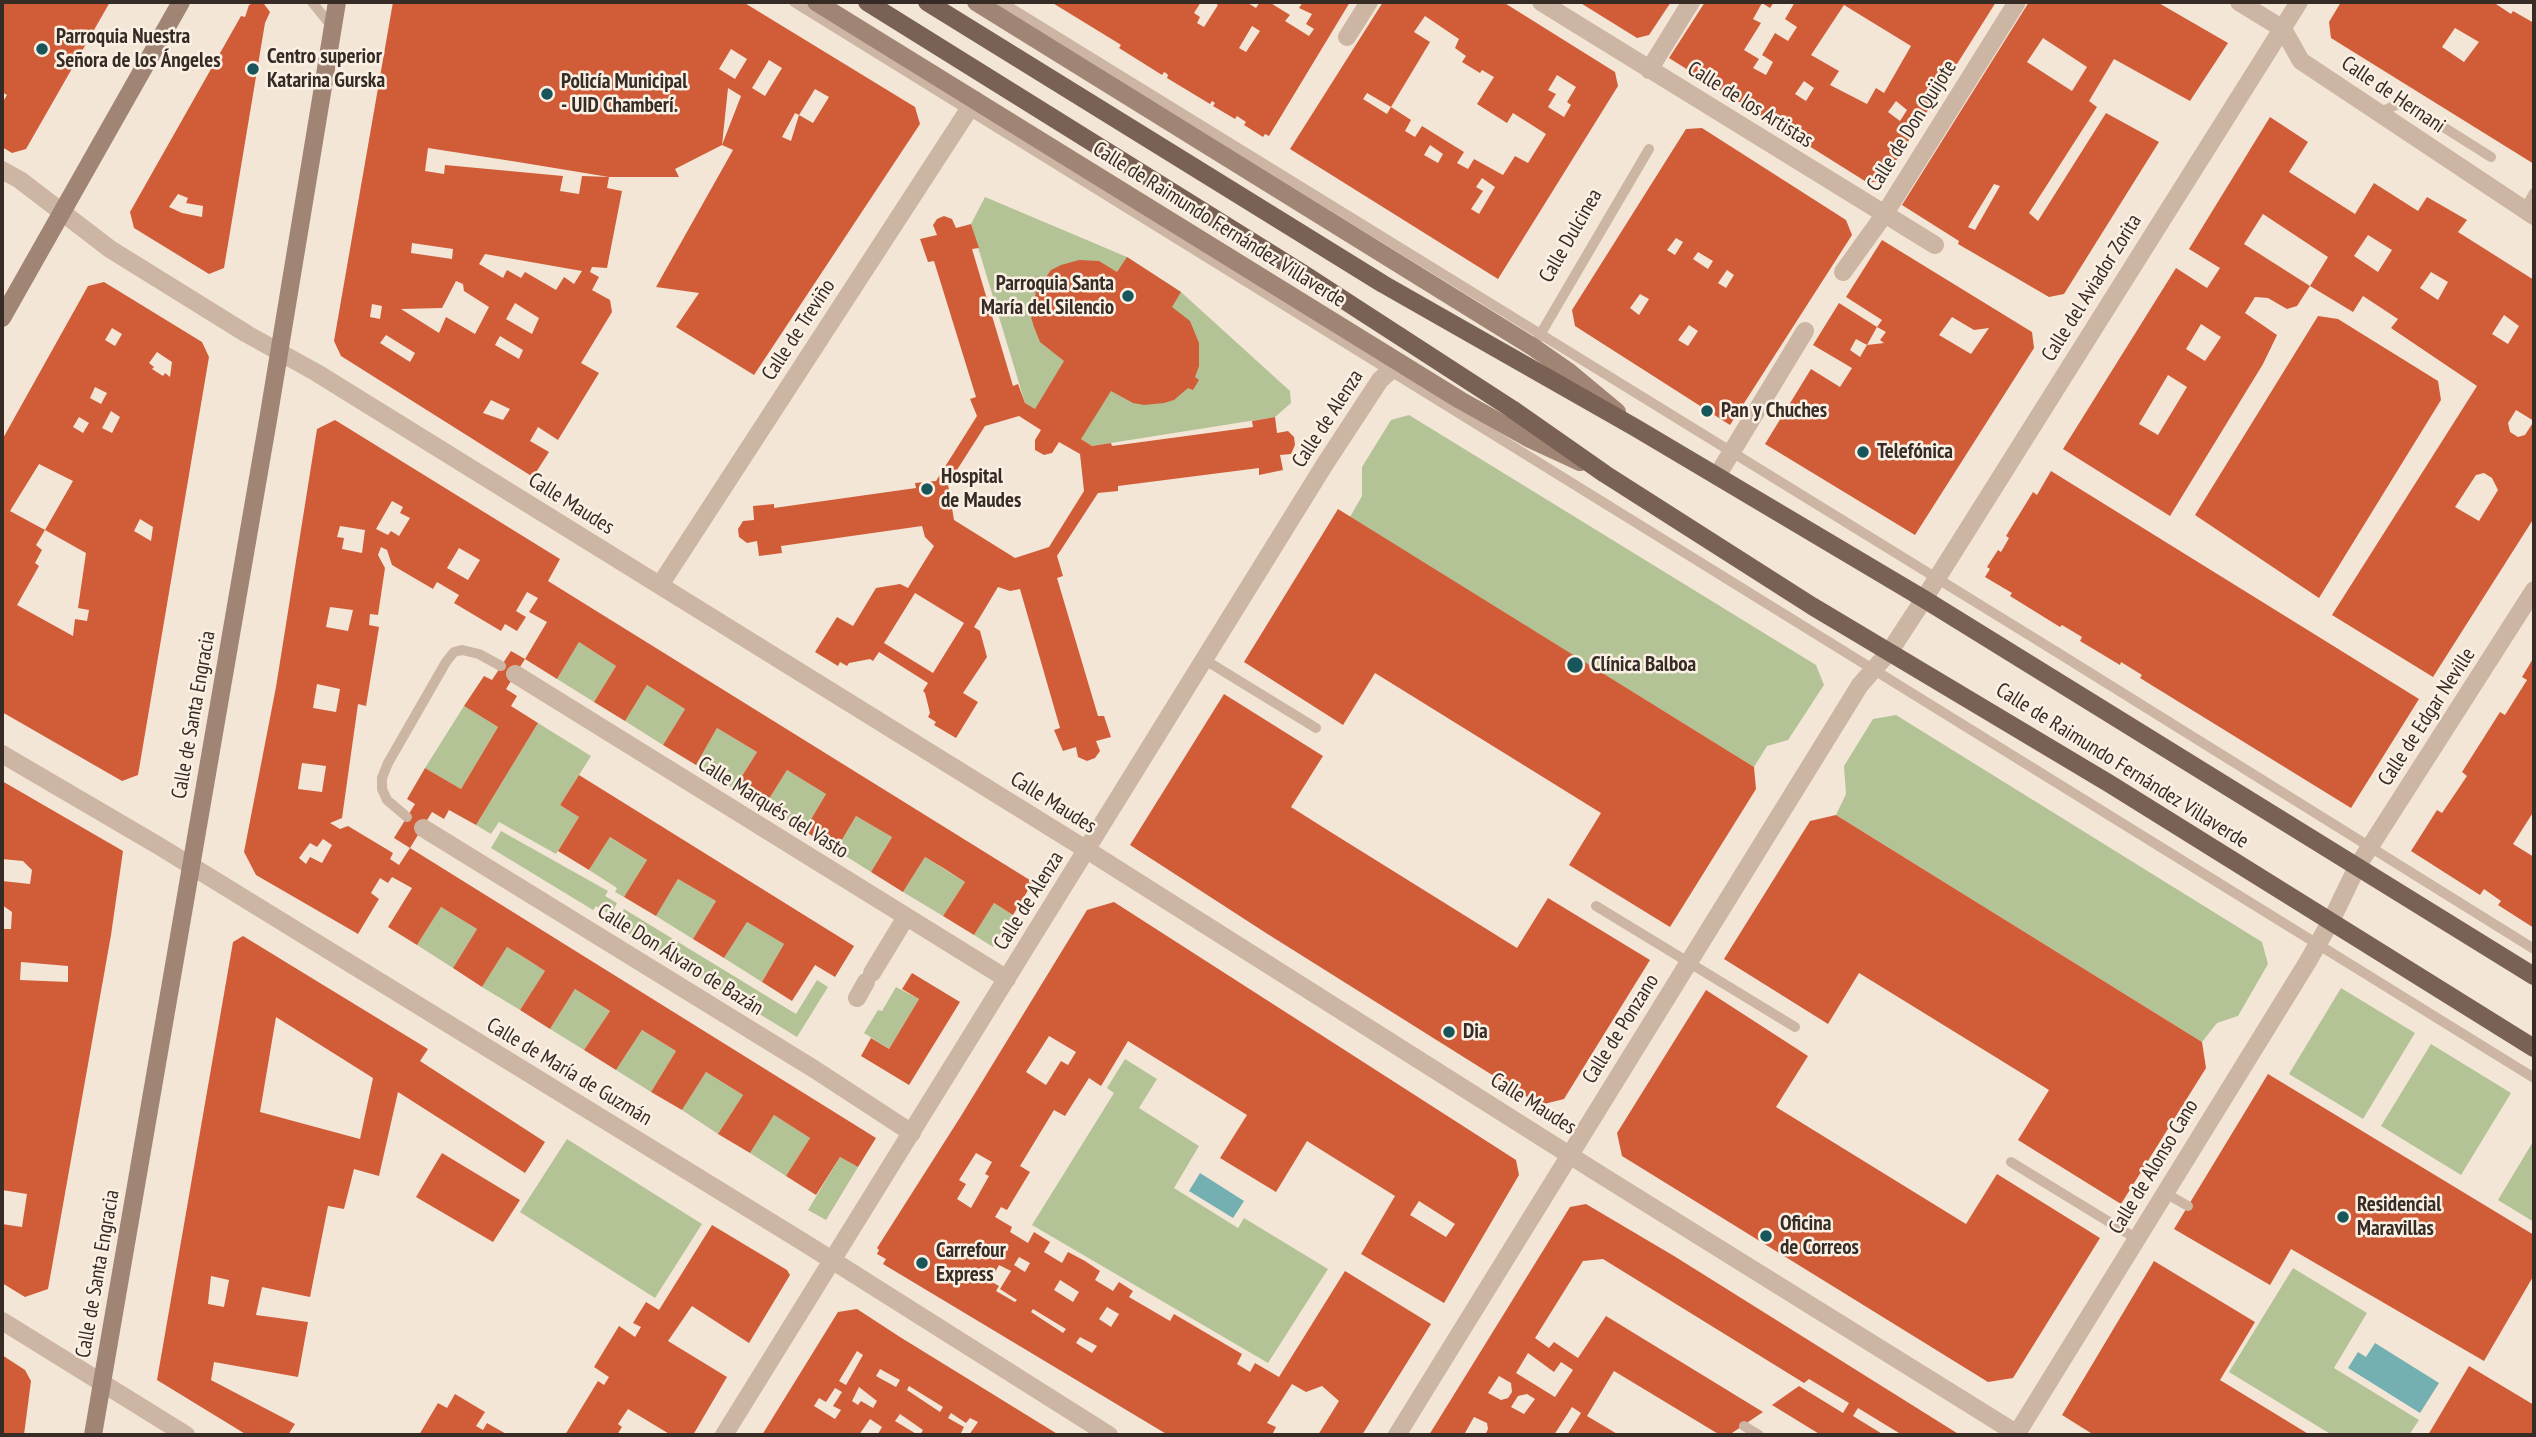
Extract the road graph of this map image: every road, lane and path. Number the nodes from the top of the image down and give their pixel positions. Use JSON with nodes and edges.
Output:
{"nodes":[{"id":1,"x":181,"y":2,"type":"edge"},
{"id":2,"x":312,"y":2,"type":"edge"},
{"id":3,"x":337,"y":2,"type":"edge"},
{"id":4,"x":794,"y":2,"type":"edge"},
{"id":5,"x":816,"y":2,"type":"edge"},
{"id":6,"x":867,"y":2,"type":"edge"},
{"id":7,"x":927,"y":2,"type":"edge"},
{"id":8,"x":976,"y":2,"type":"edge"},
{"id":9,"x":1000,"y":2,"type":"edge"},
{"id":10,"x":1369,"y":2,"type":"edge"},
{"id":11,"x":1541,"y":2,"type":"edge"},
{"id":12,"x":1691,"y":2,"type":"edge"},
{"id":13,"x":2017,"y":2,"type":"edge"},
{"id":14,"x":2239,"y":2,"type":"edge"},
{"id":15,"x":2299,"y":2,"type":"edge"},
{"id":16,"x":332,"y":27,"type":"junction"},
{"id":17,"x":2283,"y":29,"type":"junction"},
{"id":18,"x":1347,"y":37,"type":"dead end"},
{"id":19,"x":1649,"y":70,"type":"junction"},
{"id":20,"x":972,"y":105,"type":"junction"},
{"id":21,"x":2379,"y":113,"type":"junction"},
{"id":22,"x":1649,"y":149,"type":"dead end"},
{"id":23,"x":2491,"y":157,"type":"dead end"},
{"id":24,"x":2,"y":170,"type":"edge"},
{"id":25,"x":2534,"y":193,"type":"edge"},
{"id":26,"x":62,"y":211,"type":"junction"},
{"id":27,"x":2529,"y":213,"type":"edge"},
{"id":28,"x":1884,"y":215,"type":"junction"},
{"id":29,"x":1935,"y":246,"type":"dead end"},
{"id":30,"x":1843,"y":272,"type":"dead end"},
{"id":31,"x":2,"y":318,"type":"edge"},
{"id":32,"x":1805,"y":331,"type":"dead end"},
{"id":33,"x":1537,"y":340,"type":"junction"},
{"id":34,"x":278,"y":352,"type":"junction"},
{"id":35,"x":1398,"y":368,"type":"junction"},
{"id":36,"x":1636,"y":428,"type":"junction"},
{"id":37,"x":1732,"y":451,"type":"junction"},
{"id":38,"x":1605,"y":474,"type":"junction"},
{"id":39,"x":1717,"y":476,"type":"junction"},
{"id":40,"x":1937,"y":578,"type":"junction"},
{"id":41,"x":660,"y":585,"type":"junction"},
{"id":42,"x":2534,"y":590,"type":"edge"},
{"id":43,"x":1924,"y":599,"type":"junction"},
{"id":44,"x":1889,"y":651,"type":"junction"},
{"id":45,"x":1205,"y":660,"type":"junction"},
{"id":46,"x":1873,"y":668,"type":"junction"},
{"id":47,"x":508,"y":670,"type":"joint"},
{"id":48,"x":1317,"y":728,"type":"dead end"},
{"id":49,"x":2,"y":754,"type":"edge"},
{"id":50,"x":407,"y":817,"type":"dead end"},
{"id":51,"x":423,"y":828,"type":"dead end"},
{"id":52,"x":2370,"y":847,"type":"junction"},
{"id":53,"x":1087,"y":850,"type":"junction"},
{"id":54,"x":191,"y":866,"type":"junction"},
{"id":55,"x":2357,"y":867,"type":"junction"},
{"id":56,"x":1596,"y":906,"type":"dead end"},
{"id":57,"x":906,"y":917,"type":"junction"},
{"id":58,"x":2331,"y":921,"type":"junction"},
{"id":59,"x":2318,"y":944,"type":"junction"},
{"id":60,"x":2534,"y":950,"type":"edge"},
{"id":61,"x":1688,"y":963,"type":"junction"},
{"id":62,"x":2534,"y":976,"type":"edge"},
{"id":63,"x":1007,"y":979,"type":"junction"},
{"id":64,"x":865,"y":984,"type":"dead end"},
{"id":65,"x":1795,"y":1027,"type":"dead end"},
{"id":66,"x":2534,"y":1048,"type":"edge"},
{"id":67,"x":2534,"y":1078,"type":"edge"},
{"id":68,"x":912,"y":1133,"type":"junction"},
{"id":69,"x":1571,"y":1154,"type":"junction"},
{"id":70,"x":2011,"y":1162,"type":"dead end"},
{"id":71,"x":2165,"y":1193,"type":"junction"},
{"id":72,"x":2188,"y":1206,"type":"dead end"},
{"id":73,"x":2137,"y":1239,"type":"junction"},
{"id":74,"x":833,"y":1260,"type":"junction"},
{"id":75,"x":2,"y":1321,"type":"edge"},
{"id":76,"x":103,"y":1385,"type":"junction"},
{"id":77,"x":1744,"y":1426,"type":"dead end"},
{"id":78,"x":93,"y":1435,"type":"edge"},
{"id":79,"x":186,"y":1435,"type":"edge"},
{"id":80,"x":724,"y":1435,"type":"edge"},
{"id":81,"x":1109,"y":1435,"type":"edge"},
{"id":82,"x":1398,"y":1435,"type":"edge"},
{"id":83,"x":1759,"y":1435,"type":"edge"},
{"id":84,"x":2017,"y":1435,"type":"edge"}],
"edges":[{"from":1,"to":26,"type":"main road"},
{"from":2,"to":16,"type":"lane"},
{"from":3,"to":16,"type":"main road","name":"Calle de Santa Engracia"},
{"from":4,"to":20,"type":"lane"},
{"from":5,"to":20,"type":"main road","name":"Calle de Raimundo Fernández Villaverde"},
{"from":6,"to":38,"type":"main road","name":"Calle de Raimundo Fernández Villaverde"},
{"from":7,"to":36,"type":"main road","name":"Calle de Raimundo Fernández Villaverde"},
{"from":8,"to":33,"type":"main road","name":"Calle de Raimundo Fernández Villaverde"},
{"from":9,"to":33,"type":"lane"},
{"from":10,"to":18,"type":"street"},
{"from":11,"to":19,"type":"street","name":"Calle de los Artistas"},
{"from":12,"to":19,"type":"street"},
{"from":13,"to":28,"type":"street","name":"Calle de Don Quijote"},
{"from":14,"to":17,"type":"street","name":"Calle de Hernani"},
{"from":15,"to":17,"type":"street","name":"Calle del Aviador Zorita"},
{"from":16,"to":34,"type":"main road","name":"Calle de Santa Engracia"},
{"from":17,"to":21,"type":"street","name":"Calle de Hernani"},
{"from":17,"to":40,"type":"street","name":"Calle del Aviador Zorita"},
{"from":19,"to":28,"type":"street","name":"Calle de los Artistas"},
{"from":20,"to":35,"type":"main road","name":"Calle de Raimundo Fernández Villaverde"},
{"from":20,"to":41,"type":"street","name":"Calle de Treviño"},
{"from":21,"to":23,"type":"lane"},
{"from":21,"to":27,"type":"street","name":"Calle de Hernani"},
{"from":22,"to":33,"type":"lane","name":"Calle Dulcinea"},
{"from":24,"to":26,"type":"street","name":"Calle Maudes"},
{"from":25,"to":27,"type":"lane"},
{"from":26,"to":31,"type":"main road"},
{"from":26,"to":34,"type":"street","name":"Calle Maudes"},
{"from":28,"to":29,"type":"street","name":"Calle de los Artistas"},
{"from":28,"to":30,"type":"street","name":"Calle de Don Quijote"},
{"from":32,"to":37,"type":"street"},
{"from":33,"to":36,"type":"main road","name":"Calle de Raimundo Fernández Villaverde"},
{"from":33,"to":37,"type":"lane"},
{"from":34,"to":41,"type":"street","name":"Calle Maudes"},
{"from":34,"to":54,"type":"main road","name":"Calle de Santa Engracia"},
{"from":35,"to":38,"type":"main road","name":"Calle de Raimundo Fernández Villaverde"},
{"from":35,"to":45,"type":"street","name":"Calle de Alenza"},
{"from":35,"to":46,"type":"lane"},
{"from":36,"to":39,"type":"main road","name":"Calle de Raimundo Fernández Villaverde"},
{"from":37,"to":39,"type":"street"},
{"from":37,"to":40,"type":"lane"},
{"from":38,"to":44,"type":"main road","name":"Calle de Raimundo Fernández Villaverde"},
{"from":39,"to":43,"type":"main road","name":"Calle de Raimundo Fernández Villaverde"},
{"from":40,"to":43,"type":"street","name":"Calle del Aviador Zorita"},
{"from":40,"to":52,"type":"lane"},
{"from":41,"to":53,"type":"street","name":"Calle Maudes"},
{"from":42,"to":52,"type":"street","name":"Calle de Edgar Neville"},
{"from":43,"to":44,"type":"street"},
{"from":43,"to":55,"type":"main road","name":"Calle de Raimundo Fernández Villaverde"},
{"from":44,"to":46,"type":"street","name":"Calle de Ponzano"},
{"from":44,"to":58,"type":"main road","name":"Calle de Raimundo Fernández Villaverde"},
{"from":45,"to":48,"type":"lane"},
{"from":45,"to":53,"type":"street","name":"Calle de Alenza"},
{"from":46,"to":59,"type":"lane"},
{"from":46,"to":61,"type":"street","name":"Calle de Ponzano"},
{"from":47,"to":50,"type":"lane"},
{"from":47,"to":57,"type":"street","name":"Calle Marqués del Vasto"},
{"from":49,"to":54,"type":"street","name":"Calle de María de Guzmán"},
{"from":51,"to":68,"type":"street","name":"Calle Don Álvaro de Bazán"},
{"from":52,"to":55,"type":"street","name":"Calle de Edgar Neville"},
{"from":52,"to":60,"type":"lane"},
{"from":53,"to":63,"type":"street","name":"Calle de Alenza"},
{"from":53,"to":69,"type":"street","name":"Calle Maudes"},
{"from":54,"to":74,"type":"street","name":"Calle de María de Guzmán"},
{"from":54,"to":76,"type":"main road","name":"Calle de Santa Engracia"},
{"from":55,"to":58,"type":"street"},
{"from":55,"to":62,"type":"main road","name":"Calle de Raimundo Fernández Villaverde"},
{"from":56,"to":61,"type":"lane"},
{"from":57,"to":63,"type":"street","name":"Calle Marqués del Vasto"},
{"from":57,"to":64,"type":"street"},
{"from":58,"to":59,"type":"street","name":"Calle de Alonso Cano"},
{"from":58,"to":66,"type":"main road","name":"Calle de Raimundo Fernández Villaverde"},
{"from":59,"to":67,"type":"lane"},
{"from":59,"to":71,"type":"street","name":"Calle de Alonso Cano"},
{"from":61,"to":65,"type":"lane"},
{"from":61,"to":69,"type":"street","name":"Calle de Ponzano"},
{"from":63,"to":68,"type":"street","name":"Calle de Alenza"},
{"from":68,"to":74,"type":"street","name":"Calle de Alenza"},
{"from":69,"to":82,"type":"street","name":"Calle de Ponzano"},
{"from":69,"to":84,"type":"street","name":"Calle Maudes"},
{"from":70,"to":73,"type":"lane"},
{"from":71,"to":72,"type":"lane"},
{"from":71,"to":73,"type":"street","name":"Calle de Alonso Cano"},
{"from":73,"to":84,"type":"street","name":"Calle de Alonso Cano"},
{"from":74,"to":80,"type":"street","name":"Calle de Alenza"},
{"from":74,"to":81,"type":"street","name":"Calle de María de Guzmán"},
{"from":75,"to":76,"type":"street"},
{"from":76,"to":78,"type":"main road","name":"Calle de Santa Engracia"},
{"from":76,"to":79,"type":"street"},
{"from":77,"to":83,"type":"lane"}]}
